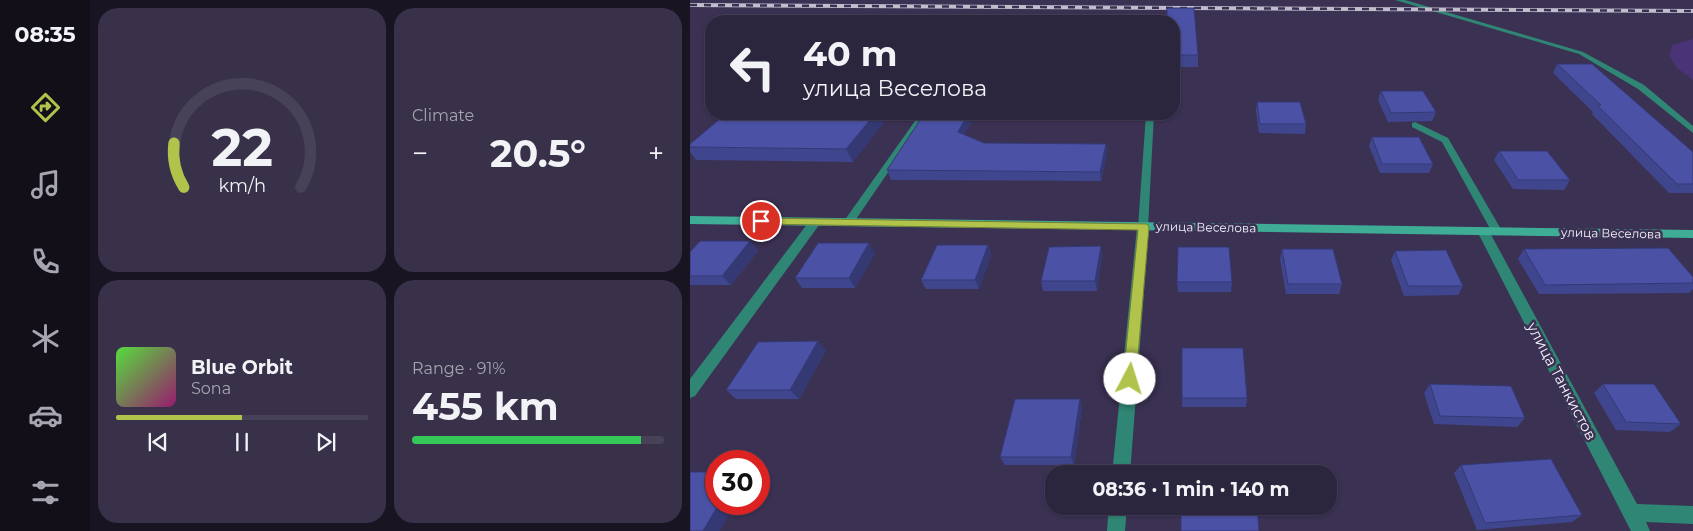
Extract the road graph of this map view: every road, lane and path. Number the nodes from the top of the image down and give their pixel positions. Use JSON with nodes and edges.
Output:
{"nodes":[{"id":1,"x":1398,"y":0,"type":"edge"},
{"id":2,"x":920,"y":120,"type":"edge"},
{"id":3,"x":1150,"y":120,"type":"edge"},
{"id":4,"x":1415,"y":125,"type":"edge"},
{"id":5,"x":1693,"y":130,"type":"edge"},
{"id":6,"x":690,"y":220,"type":"edge"},
{"id":7,"x":815,"y":222,"type":"junction"},
{"id":8,"x":848,"y":223,"type":"junction"},
{"id":9,"x":1143,"y":227,"type":"junction"},
{"id":10,"x":1490,"y":231,"type":"junction"},
{"id":11,"x":1693,"y":234,"type":"edge"},
{"id":12,"x":690,"y":391,"type":"edge"},
{"id":13,"x":1122,"y":465,"type":"edge"},
{"id":14,"x":1632,"y":513,"type":"junction"},
{"id":15,"x":1693,"y":514,"type":"edge"},
{"id":16,"x":1117,"y":515,"type":"edge"},
{"id":17,"x":1116,"y":531,"type":"edge"},
{"id":18,"x":1641,"y":531,"type":"edge"}],
"edges":[{"from":1,"to":5,"type":"lane"},
{"from":2,"to":8,"type":"lane"},
{"from":3,"to":9,"type":"lane"},
{"from":4,"to":10,"type":"lane"},
{"from":6,"to":7,"type":"street","name":"улица Веселова"},
{"from":7,"to":8,"type":"street","name":"улица Веселова"},
{"from":7,"to":12,"type":"street"},
{"from":8,"to":9,"type":"street","name":"улица Веселова"},
{"from":9,"to":10,"type":"street","name":"улица Веселова"},
{"from":9,"to":13,"type":"street"},
{"from":10,"to":11,"type":"street","name":"улица Веселова"},
{"from":10,"to":14,"type":"street","name":"улица Танкистов"},
{"from":14,"to":15,"type":"street"},
{"from":14,"to":18,"type":"street","name":"улица Танкистов"},
{"from":16,"to":17,"type":"street"}]}
